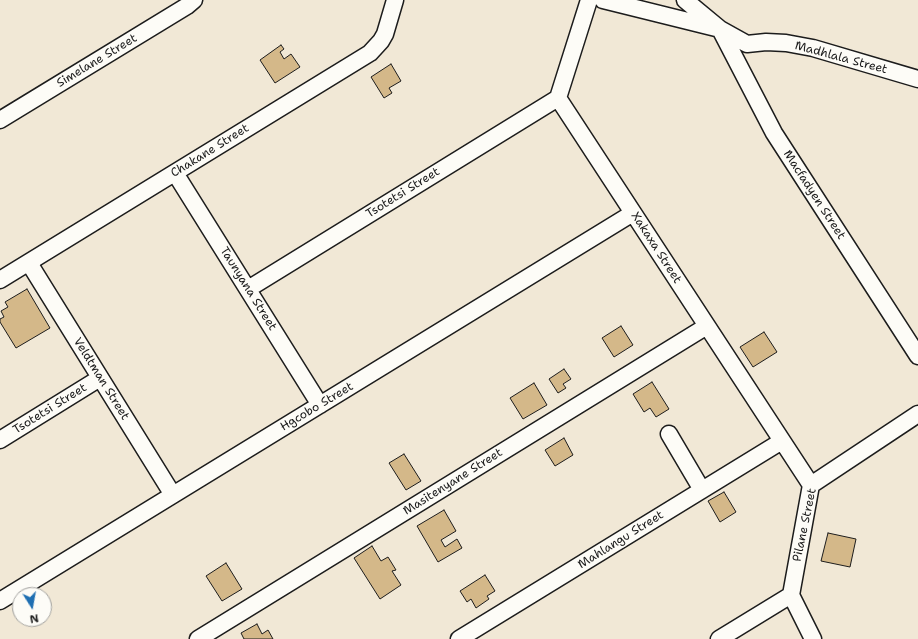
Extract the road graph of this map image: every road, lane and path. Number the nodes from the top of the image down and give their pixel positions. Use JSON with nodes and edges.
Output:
{"nodes":[{"id":1,"x":194,"y":0,"type":"edge"},
{"id":2,"x":395,"y":0,"type":"edge"},
{"id":3,"x":589,"y":0,"type":"edge"},
{"id":4,"x":603,"y":0,"type":"edge"},
{"id":5,"x":685,"y":0,"type":"edge"},
{"id":6,"x":720,"y":29,"type":"junction"},
{"id":7,"x":918,"y":80,"type":"edge"},
{"id":8,"x":558,"y":98,"type":"junction"},
{"id":9,"x":0,"y":120,"type":"edge"},
{"id":10,"x":175,"y":173,"type":"junction"},
{"id":11,"x":633,"y":213,"type":"junction"},
{"id":12,"x":29,"y":263,"type":"junction"},
{"id":13,"x":0,"y":280,"type":"edge"},
{"id":14,"x":248,"y":289,"type":"junction"},
{"id":15,"x":707,"y":326,"type":"junction"},
{"id":16,"x":918,"y":356,"type":"edge"},
{"id":17,"x":100,"y":378,"type":"junction"},
{"id":18,"x":320,"y":405,"type":"junction"},
{"id":19,"x":918,"y":414,"type":"edge"},
{"id":20,"x":669,"y":434,"type":"dead end"},
{"id":21,"x":0,"y":440,"type":"edge"},
{"id":22,"x":782,"y":441,"type":"junction"},
{"id":23,"x":811,"y":485,"type":"junction"},
{"id":24,"x":702,"y":490,"type":"junction"},
{"id":25,"x":173,"y":495,"type":"junction"},
{"id":26,"x":791,"y":595,"type":"junction"},
{"id":27,"x":0,"y":601,"type":"edge"},
{"id":28,"x":198,"y":639,"type":"edge"},
{"id":29,"x":459,"y":639,"type":"edge"},
{"id":30,"x":720,"y":639,"type":"edge"},
{"id":31,"x":812,"y":639,"type":"edge"}],
"edges":[{"from":1,"to":9,"type":"street","name":"Simelane Street"},
{"from":2,"to":10,"type":"street","name":"Chakane Street"},
{"from":3,"to":8,"type":"street"},
{"from":4,"to":6,"type":"street","name":"Madhlala Street"},
{"from":5,"to":6,"type":"street"},
{"from":6,"to":7,"type":"street","name":"Madhlala Street"},
{"from":6,"to":16,"type":"street","name":"Macfadyen Street"},
{"from":8,"to":11,"type":"street","name":"Xakaxa Street"},
{"from":8,"to":14,"type":"street","name":"Tsotetsi Street"},
{"from":10,"to":12,"type":"street","name":"Chakane Street"},
{"from":10,"to":14,"type":"street","name":"Taunyana Street"},
{"from":11,"to":15,"type":"street","name":"Xakaxa Street"},
{"from":11,"to":18,"type":"street","name":"Hgcobo Street"},
{"from":12,"to":13,"type":"street","name":"Chakane Street"},
{"from":12,"to":17,"type":"street","name":"Veldtman Street"},
{"from":14,"to":18,"type":"street","name":"Taunyana Street"},
{"from":15,"to":22,"type":"street","name":"Xakaxa Street"},
{"from":15,"to":28,"type":"street","name":"Masitenyane Street"},
{"from":17,"to":21,"type":"street","name":"Tsotetsi Street"},
{"from":17,"to":25,"type":"street","name":"Veldtman Street"},
{"from":18,"to":25,"type":"street","name":"Hgcobo Street"},
{"from":19,"to":23,"type":"street","name":"Pilane Street"},
{"from":20,"to":24,"type":"street"},
{"from":22,"to":23,"type":"street","name":"Xakaxa Street"},
{"from":22,"to":24,"type":"street","name":"Mahlangu Street"},
{"from":23,"to":26,"type":"street","name":"Pilane Street"},
{"from":24,"to":29,"type":"street","name":"Mahlangu Street"},
{"from":25,"to":27,"type":"street","name":"Hgcobo Street"},
{"from":26,"to":30,"type":"street"},
{"from":26,"to":31,"type":"street"}]}
